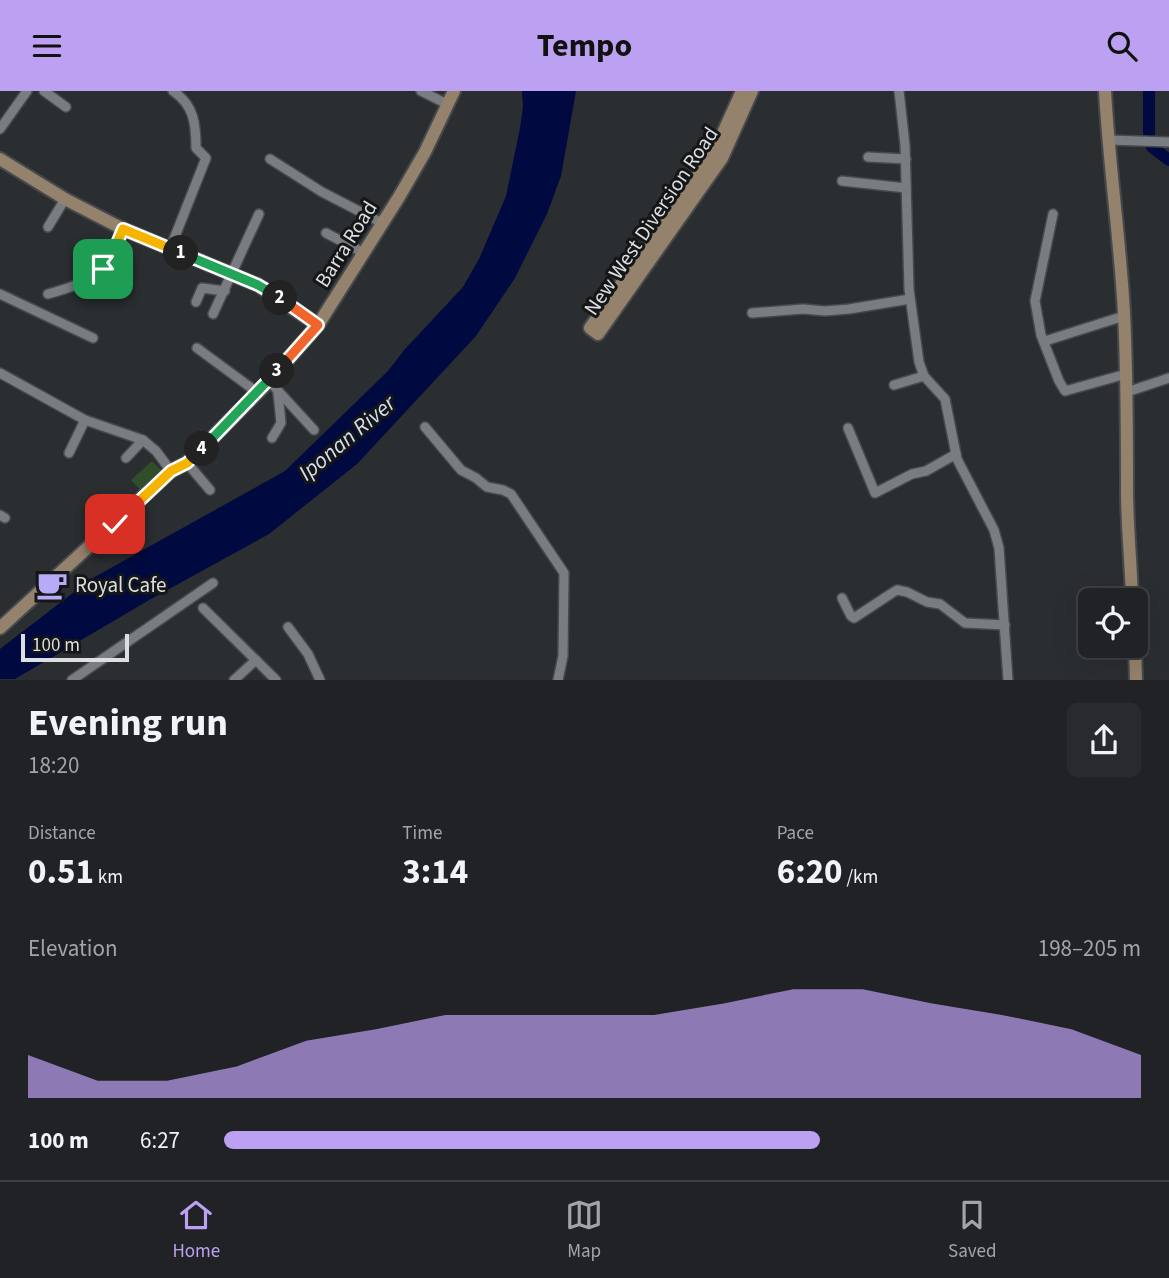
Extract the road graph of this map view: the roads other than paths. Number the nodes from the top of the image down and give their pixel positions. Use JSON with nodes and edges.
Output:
{"nodes":[{"id":1,"x":27,"y":91,"type":"edge"},
{"id":2,"x":44,"y":91,"type":"edge"},
{"id":3,"x":421,"y":91,"type":"edge"},
{"id":4,"x":454,"y":91,"type":"edge"},
{"id":5,"x":742,"y":91,"type":"edge"},
{"id":6,"x":752,"y":91,"type":"edge"},
{"id":7,"x":900,"y":91,"type":"edge"},
{"id":8,"x":1105,"y":91,"type":"edge"},
{"id":9,"x":180,"y":93,"type":"edge"},
{"id":10,"x":447,"y":104,"type":"junction"},
{"id":11,"x":66,"y":107,"type":"dead end"},
{"id":12,"x":0,"y":129,"type":"edge"},
{"id":13,"x":1108,"y":141,"type":"junction"},
{"id":14,"x":1166,"y":141,"type":"edge"},
{"id":15,"x":868,"y":157,"type":"dead end"},
{"id":16,"x":0,"y":159,"type":"edge"},
{"id":17,"x":270,"y":159,"type":"dead end"},
{"id":18,"x":906,"y":159,"type":"junction"},
{"id":19,"x":842,"y":181,"type":"dead end"},
{"id":20,"x":906,"y":188,"type":"junction"},
{"id":21,"x":65,"y":199,"type":"junction"},
{"id":22,"x":1053,"y":214,"type":"dead end"},
{"id":23,"x":259,"y":215,"type":"dead end"},
{"id":24,"x":382,"y":223,"type":"junction"},
{"id":25,"x":48,"y":227,"type":"dead end"},
{"id":26,"x":123,"y":229,"type":"junction"},
{"id":27,"x":326,"y":233,"type":"dead end"},
{"id":28,"x":170,"y":249,"type":"junction"},
{"id":29,"x":364,"y":253,"type":"junction"},
{"id":30,"x":233,"y":274,"type":"junction"},
{"id":31,"x":225,"y":291,"type":"junction"},
{"id":32,"x":0,"y":294,"type":"edge"},
{"id":33,"x":48,"y":294,"type":"dead end"},
{"id":34,"x":910,"y":299,"type":"junction"},
{"id":35,"x":196,"y":302,"type":"dead end"},
{"id":36,"x":752,"y":313,"type":"dead end"},
{"id":37,"x":214,"y":314,"type":"dead end"},
{"id":38,"x":1124,"y":316,"type":"junction"},
{"id":39,"x":318,"y":325,"type":"junction"},
{"id":40,"x":93,"y":338,"type":"dead end"},
{"id":41,"x":1045,"y":341,"type":"junction"},
{"id":42,"x":197,"y":348,"type":"dead end"},
{"id":43,"x":0,"y":373,"type":"edge"},
{"id":44,"x":1126,"y":374,"type":"junction"},
{"id":45,"x":924,"y":376,"type":"junction"},
{"id":46,"x":1169,"y":378,"type":"edge"},
{"id":47,"x":894,"y":385,"type":"dead end"},
{"id":48,"x":274,"y":386,"type":"junction"},
{"id":49,"x":1127,"y":392,"type":"junction"},
{"id":50,"x":258,"y":393,"type":"junction"},
{"id":51,"x":85,"y":420,"type":"junction"},
{"id":52,"x":425,"y":427,"type":"dead end"},
{"id":53,"x":848,"y":428,"type":"dead end"},
{"id":54,"x":314,"y":430,"type":"dead end"},
{"id":55,"x":272,"y":438,"type":"dead end"},
{"id":56,"x":143,"y":440,"type":"junction"},
{"id":57,"x":69,"y":453,"type":"dead end"},
{"id":58,"x":956,"y":454,"type":"junction"},
{"id":59,"x":126,"y":458,"type":"dead end"},
{"id":60,"x":187,"y":463,"type":"junction"},
{"id":61,"x":171,"y":471,"type":"junction"},
{"id":62,"x":210,"y":490,"type":"dead end"},
{"id":63,"x":213,"y":583,"type":"dead end"},
{"id":64,"x":1131,"y":588,"type":"edge"},
{"id":65,"x":842,"y":598,"type":"dead end"},
{"id":66,"x":203,"y":608,"type":"dead end"},
{"id":67,"x":1005,"y":625,"type":"junction"},
{"id":68,"x":0,"y":628,"type":"edge"},
{"id":69,"x":288,"y":628,"type":"dead end"},
{"id":70,"x":1135,"y":658,"type":"edge"},
{"id":71,"x":256,"y":660,"type":"junction"},
{"id":72,"x":72,"y":680,"type":"edge"},
{"id":73,"x":234,"y":680,"type":"edge"},
{"id":74,"x":276,"y":680,"type":"edge"},
{"id":75,"x":320,"y":680,"type":"edge"},
{"id":76,"x":558,"y":680,"type":"edge"},
{"id":77,"x":1008,"y":680,"type":"edge"},
{"id":78,"x":1136,"y":680,"type":"edge"}],
"edges":[{"from":1,"to":12,"type":"street"},
{"from":2,"to":11,"type":"street"},
{"from":3,"to":10,"type":"street"},
{"from":4,"to":10,"type":"street","name":"Barra Road"},
{"from":5,"to":6,"type":"street","name":"New West Diversion Road"},
{"from":7,"to":18,"type":"street"},
{"from":8,"to":13,"type":"street"},
{"from":9,"to":28,"type":"street"},
{"from":10,"to":24,"type":"street","name":"Barra Road"},
{"from":13,"to":14,"type":"street"},
{"from":13,"to":38,"type":"street"},
{"from":15,"to":18,"type":"street"},
{"from":16,"to":21,"type":"street"},
{"from":17,"to":24,"type":"street"},
{"from":18,"to":20,"type":"street"},
{"from":19,"to":20,"type":"street"},
{"from":20,"to":34,"type":"street"},
{"from":21,"to":25,"type":"street"},
{"from":21,"to":26,"type":"street"},
{"from":22,"to":41,"type":"street"},
{"from":23,"to":30,"type":"street"},
{"from":24,"to":29,"type":"street","name":"Barra Road"},
{"from":26,"to":28,"type":"street"},
{"from":26,"to":33,"type":"street"},
{"from":27,"to":29,"type":"street"},
{"from":28,"to":30,"type":"street"},
{"from":29,"to":39,"type":"street","name":"Barra Road"},
{"from":30,"to":31,"type":"street"},
{"from":30,"to":39,"type":"street"},
{"from":31,"to":35,"type":"street"},
{"from":31,"to":37,"type":"street"},
{"from":32,"to":40,"type":"street"},
{"from":34,"to":36,"type":"street"},
{"from":34,"to":45,"type":"street"},
{"from":38,"to":41,"type":"street"},
{"from":38,"to":44,"type":"street"},
{"from":39,"to":48,"type":"street","name":"Barra Road"},
{"from":41,"to":44,"type":"street"},
{"from":42,"to":50,"type":"street"},
{"from":43,"to":51,"type":"street"},
{"from":44,"to":49,"type":"street"},
{"from":45,"to":47,"type":"street"},
{"from":45,"to":58,"type":"street"},
{"from":46,"to":49,"type":"street"},
{"from":48,"to":50,"type":"street","name":"Barra Road"},
{"from":48,"to":54,"type":"street"},
{"from":48,"to":55,"type":"street"},
{"from":49,"to":64,"type":"street"},
{"from":50,"to":60,"type":"street","name":"Barra Road"},
{"from":51,"to":56,"type":"street"},
{"from":51,"to":57,"type":"street"},
{"from":52,"to":76,"type":"street"},
{"from":53,"to":58,"type":"street"},
{"from":56,"to":59,"type":"street"},
{"from":56,"to":61,"type":"street"},
{"from":58,"to":67,"type":"street"},
{"from":60,"to":61,"type":"street","name":"Barra Road"},
{"from":60,"to":62,"type":"street"},
{"from":61,"to":68,"type":"street","name":"Barra Road"},
{"from":63,"to":72,"type":"street"},
{"from":65,"to":67,"type":"street"},
{"from":66,"to":71,"type":"street"},
{"from":67,"to":77,"type":"street"},
{"from":69,"to":75,"type":"street"},
{"from":70,"to":78,"type":"street"},
{"from":71,"to":73,"type":"street"},
{"from":71,"to":74,"type":"street"}]}
